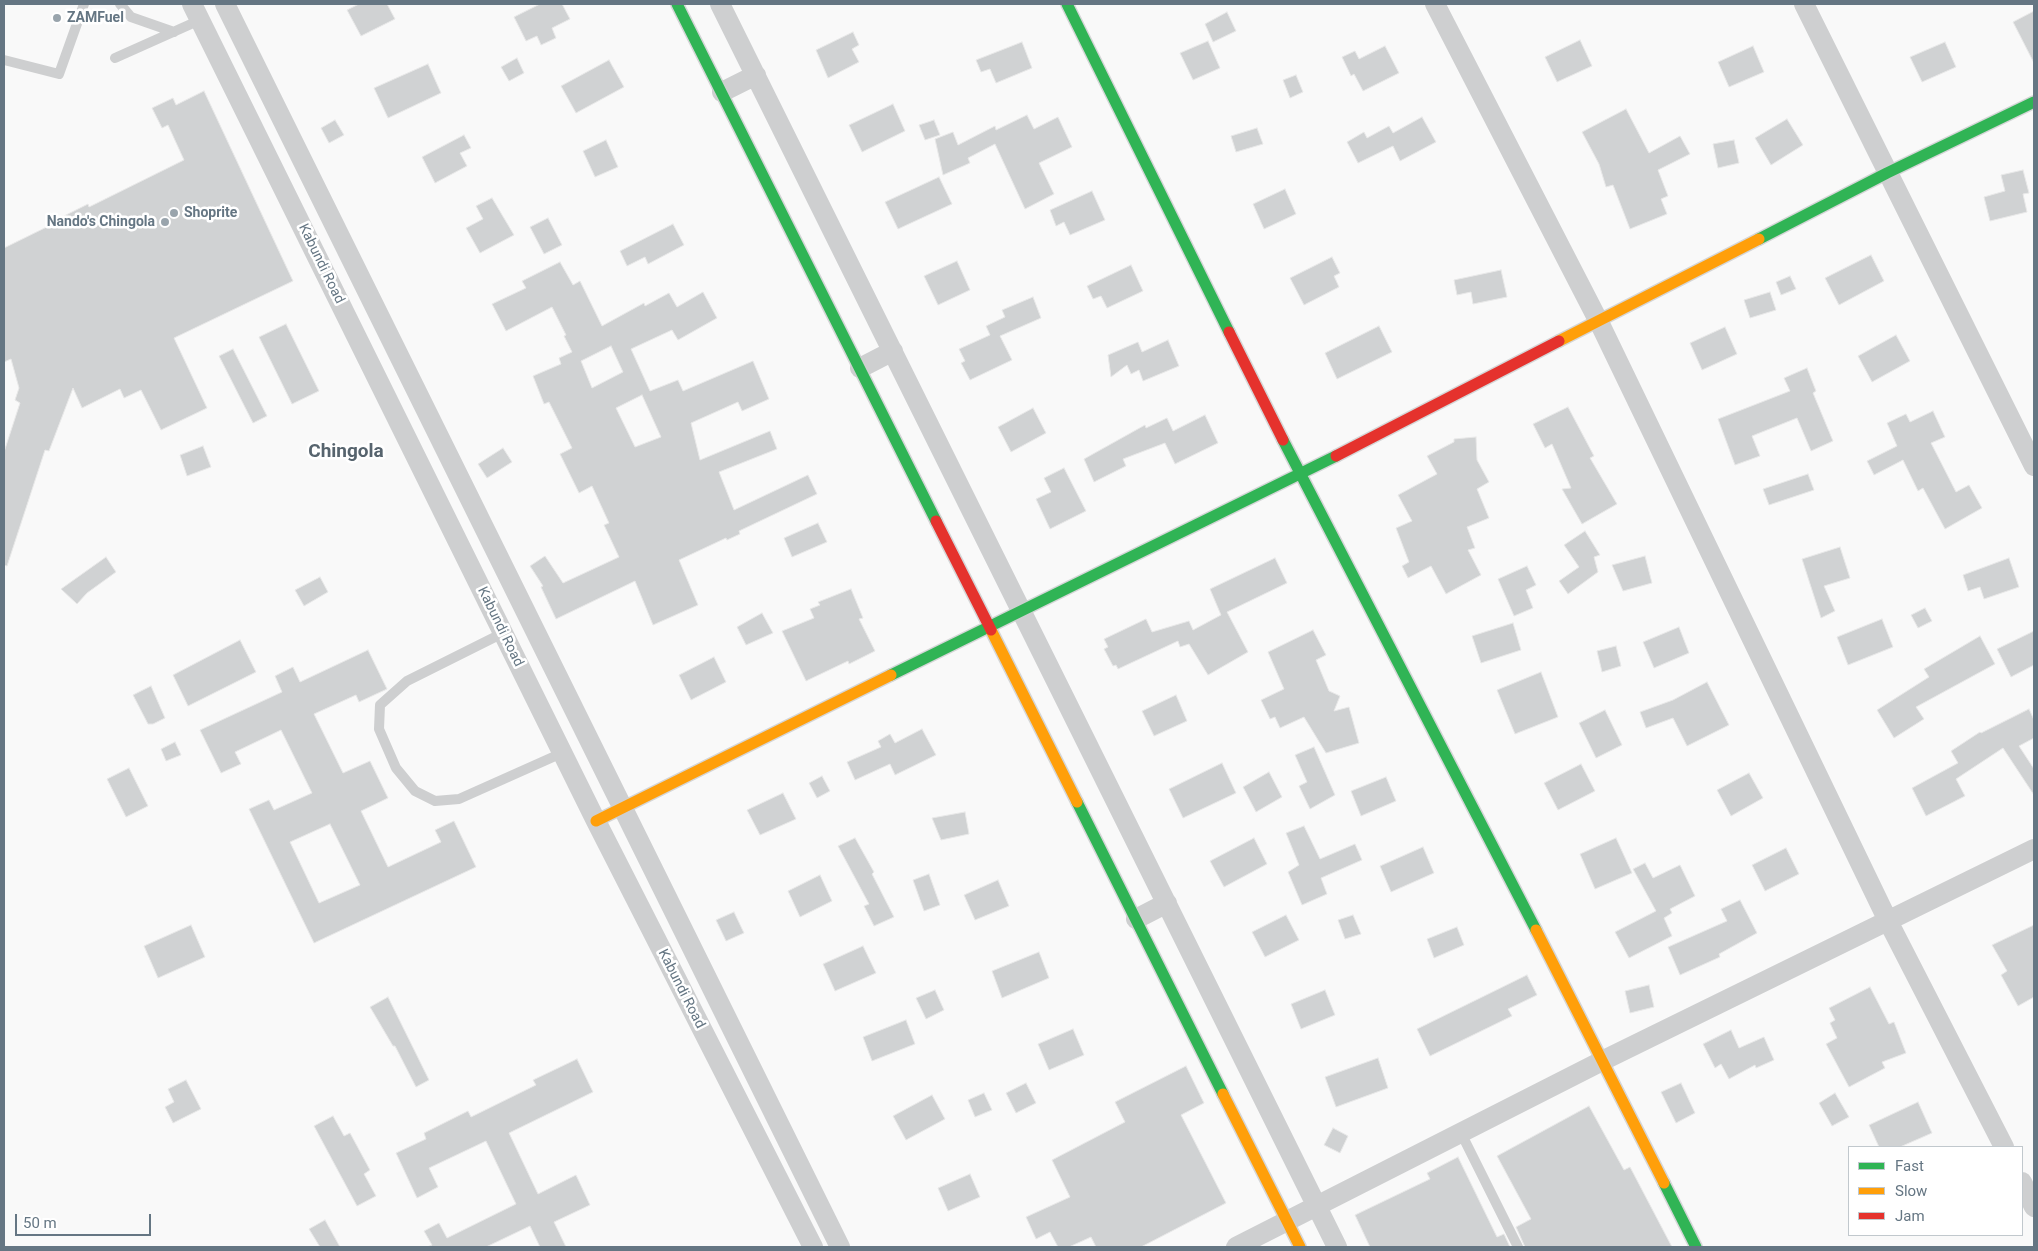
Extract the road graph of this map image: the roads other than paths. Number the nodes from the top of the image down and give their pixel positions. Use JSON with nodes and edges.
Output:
{"nodes":[{"id":1,"x":84,"y":4,"type":"edge"},
{"id":2,"x":120,"y":4,"type":"edge"},
{"id":3,"x":677,"y":4,"type":"edge"},
{"id":4,"x":720,"y":4,"type":"edge"},
{"id":5,"x":1067,"y":4,"type":"edge"},
{"id":6,"x":1435,"y":4,"type":"edge"},
{"id":7,"x":1804,"y":4,"type":"edge"},
{"id":8,"x":229,"y":5,"type":"edge"},
{"id":9,"x":196,"y":12,"type":"edge"},
{"id":10,"x":174,"y":32,"type":"junction"},
{"id":11,"x":115,"y":58,"type":"dead end"},
{"id":12,"x":4,"y":60,"type":"edge"},
{"id":13,"x":756,"y":75,"type":"junction"},
{"id":14,"x":722,"y":92,"type":"junction"},
{"id":15,"x":2034,"y":102,"type":"edge"},
{"id":16,"x":1887,"y":173,"type":"junction"},
{"id":17,"x":1600,"y":322,"type":"junction"},
{"id":18,"x":893,"y":351,"type":"junction"},
{"id":19,"x":860,"y":368,"type":"junction"},
{"id":20,"x":2034,"y":466,"type":"edge"},
{"id":21,"x":1300,"y":474,"type":"junction"},
{"id":22,"x":494,"y":550,"type":"junction"},
{"id":23,"x":469,"y":563,"type":"junction"},
{"id":24,"x":1022,"y":611,"type":"junction"},
{"id":25,"x":990,"y":627,"type":"junction"},
{"id":26,"x":503,"y":633,"type":"junction"},
{"id":27,"x":562,"y":753,"type":"junction"},
{"id":28,"x":621,"y":808,"type":"junction"},
{"id":29,"x":596,"y":821,"type":"junction"},
{"id":30,"x":2034,"y":849,"type":"edge"},
{"id":31,"x":1166,"y":903,"type":"junction"},
{"id":32,"x":1136,"y":919,"type":"junction"},
{"id":33,"x":1888,"y":921,"type":"junction"},
{"id":34,"x":1604,"y":1060,"type":"junction"},
{"id":35,"x":1461,"y":1133,"type":"junction"},
{"id":36,"x":2003,"y":1146,"type":"edge"},
{"id":37,"x":2023,"y":1184,"type":"edge"},
{"id":38,"x":1317,"y":1206,"type":"junction"},
{"id":39,"x":2034,"y":1207,"type":"edge"},
{"id":40,"x":1288,"y":1222,"type":"junction"},
{"id":41,"x":813,"y":1247,"type":"edge"},
{"id":42,"x":840,"y":1247,"type":"edge"},
{"id":43,"x":1236,"y":1247,"type":"edge"},
{"id":44,"x":1300,"y":1247,"type":"edge"},
{"id":45,"x":1338,"y":1247,"type":"edge"},
{"id":46,"x":1518,"y":1247,"type":"edge"},
{"id":47,"x":1696,"y":1247,"type":"edge"}],
"edges":[{"from":1,"to":12,"type":"lane"},
{"from":2,"to":10,"type":"lane"},
{"from":3,"to":14,"type":"street"},
{"from":4,"to":13,"type":"street"},
{"from":5,"to":21,"type":"street"},
{"from":6,"to":17,"type":"street"},
{"from":7,"to":16,"type":"street"},
{"from":8,"to":9,"type":"street"},
{"from":8,"to":22,"type":"street","name":"Kabundi Road"},
{"from":9,"to":10,"type":"lane"},
{"from":9,"to":23,"type":"street","name":"Kabundi Road"},
{"from":10,"to":11,"type":"lane"},
{"from":13,"to":14,"type":"street"},
{"from":13,"to":18,"type":"street"},
{"from":14,"to":19,"type":"street"},
{"from":15,"to":16,"type":"street"},
{"from":16,"to":17,"type":"street"},
{"from":16,"to":20,"type":"street"},
{"from":17,"to":21,"type":"street"},
{"from":17,"to":33,"type":"street"},
{"from":18,"to":19,"type":"street"},
{"from":18,"to":24,"type":"street"},
{"from":19,"to":25,"type":"street"},
{"from":21,"to":24,"type":"street"},
{"from":21,"to":34,"type":"street"},
{"from":22,"to":23,"type":"street"},
{"from":22,"to":28,"type":"street","name":"Kabundi Road"},
{"from":23,"to":26,"type":"street","name":"Kabundi Road"},
{"from":24,"to":25,"type":"street"},
{"from":24,"to":31,"type":"street"},
{"from":25,"to":28,"type":"street"},
{"from":25,"to":32,"type":"street"},
{"from":26,"to":27,"type":"street","name":"Kabundi Road"},
{"from":26,"to":27,"type":"lane"},
{"from":27,"to":29,"type":"street","name":"Kabundi Road"},
{"from":28,"to":29,"type":"street"},
{"from":28,"to":42,"type":"street","name":"Kabundi Road"},
{"from":29,"to":41,"type":"street","name":"Kabundi Road"},
{"from":30,"to":33,"type":"street"},
{"from":31,"to":32,"type":"street"},
{"from":31,"to":38,"type":"street"},
{"from":32,"to":40,"type":"street"},
{"from":33,"to":34,"type":"street"},
{"from":33,"to":36,"type":"street"},
{"from":34,"to":35,"type":"street"},
{"from":34,"to":47,"type":"street"},
{"from":35,"to":38,"type":"street"},
{"from":35,"to":46,"type":"lane"},
{"from":37,"to":39,"type":"street"},
{"from":38,"to":40,"type":"street"},
{"from":38,"to":45,"type":"street"},
{"from":40,"to":43,"type":"street"},
{"from":40,"to":44,"type":"street"}]}
